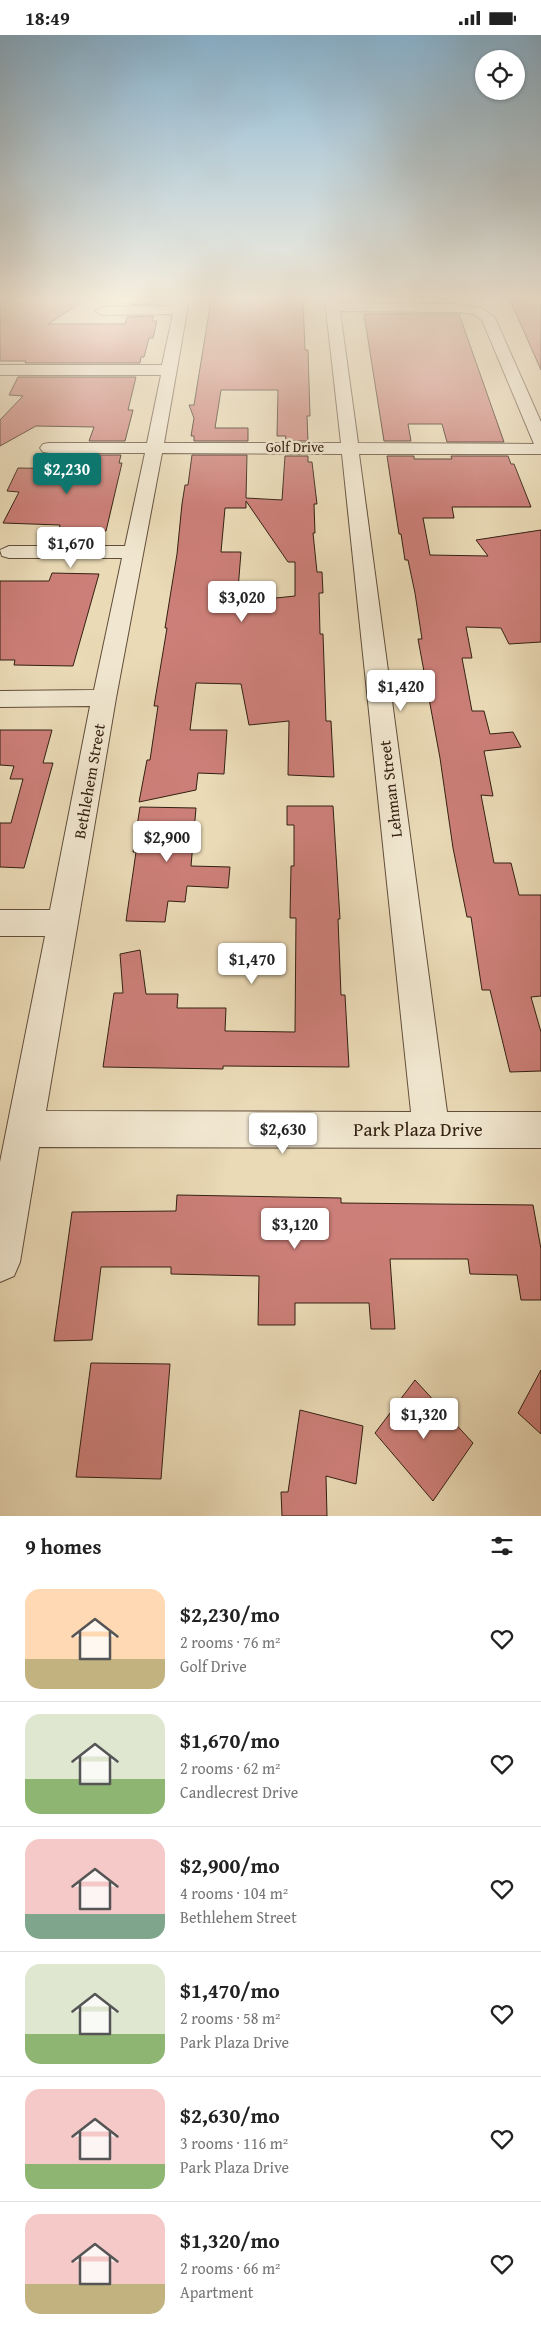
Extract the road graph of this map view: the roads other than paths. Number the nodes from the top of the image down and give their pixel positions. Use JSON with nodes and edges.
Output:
{"nodes":[{"id":1,"x":340,"y":369,"type":"edge"},
{"id":2,"x":510,"y":369,"type":"edge"},
{"id":3,"x":0,"y":370,"type":"edge"},
{"id":4,"x":168,"y":370,"type":"joint"},
{"id":5,"x":541,"y":441,"type":"edge"},
{"id":6,"x":155,"y":447,"type":"junction"},
{"id":7,"x":350,"y":447,"type":"junction"},
{"id":8,"x":49,"y":448,"type":"dead end"},
{"id":9,"x":541,"y":449,"type":"edge"},
{"id":10,"x":9,"y":552,"type":"dead end"},
{"id":11,"x":134,"y":552,"type":"junction"},
{"id":12,"x":104,"y":698,"type":"junction"},
{"id":13,"x":0,"y":699,"type":"edge"},
{"id":14,"x":0,"y":923,"type":"edge"},
{"id":15,"x":63,"y":923,"type":"junction"},
{"id":16,"x":25,"y":1129,"type":"junction"},
{"id":17,"x":431,"y":1129,"type":"junction"},
{"id":18,"x":541,"y":1130,"type":"edge"},
{"id":19,"x":0,"y":1261,"type":"edge"}],
"edges":[{"from":1,"to":7,"type":"street","name":"Lehman Street"},
{"from":2,"to":5,"type":"street"},
{"from":3,"to":4,"type":"street"},
{"from":4,"to":6,"type":"street","name":"Bethlehem Street"},
{"from":6,"to":7,"type":"street","name":"Golf Drive"},
{"from":6,"to":8,"type":"street","name":"Golf Drive"},
{"from":6,"to":11,"type":"street","name":"Bethlehem Street"},
{"from":7,"to":9,"type":"street","name":"Golf Drive"},
{"from":7,"to":17,"type":"street","name":"Lehman Street"},
{"from":10,"to":11,"type":"street"},
{"from":11,"to":12,"type":"street","name":"Bethlehem Street"},
{"from":12,"to":13,"type":"street"},
{"from":12,"to":15,"type":"street","name":"Bethlehem Street"},
{"from":14,"to":15,"type":"street"},
{"from":15,"to":16,"type":"street","name":"Bethlehem Street"},
{"from":16,"to":17,"type":"street","name":"Park Plaza Drive"},
{"from":16,"to":19,"type":"street","name":"Bethlehem Street"},
{"from":17,"to":18,"type":"street","name":"Park Plaza Drive"}]}
